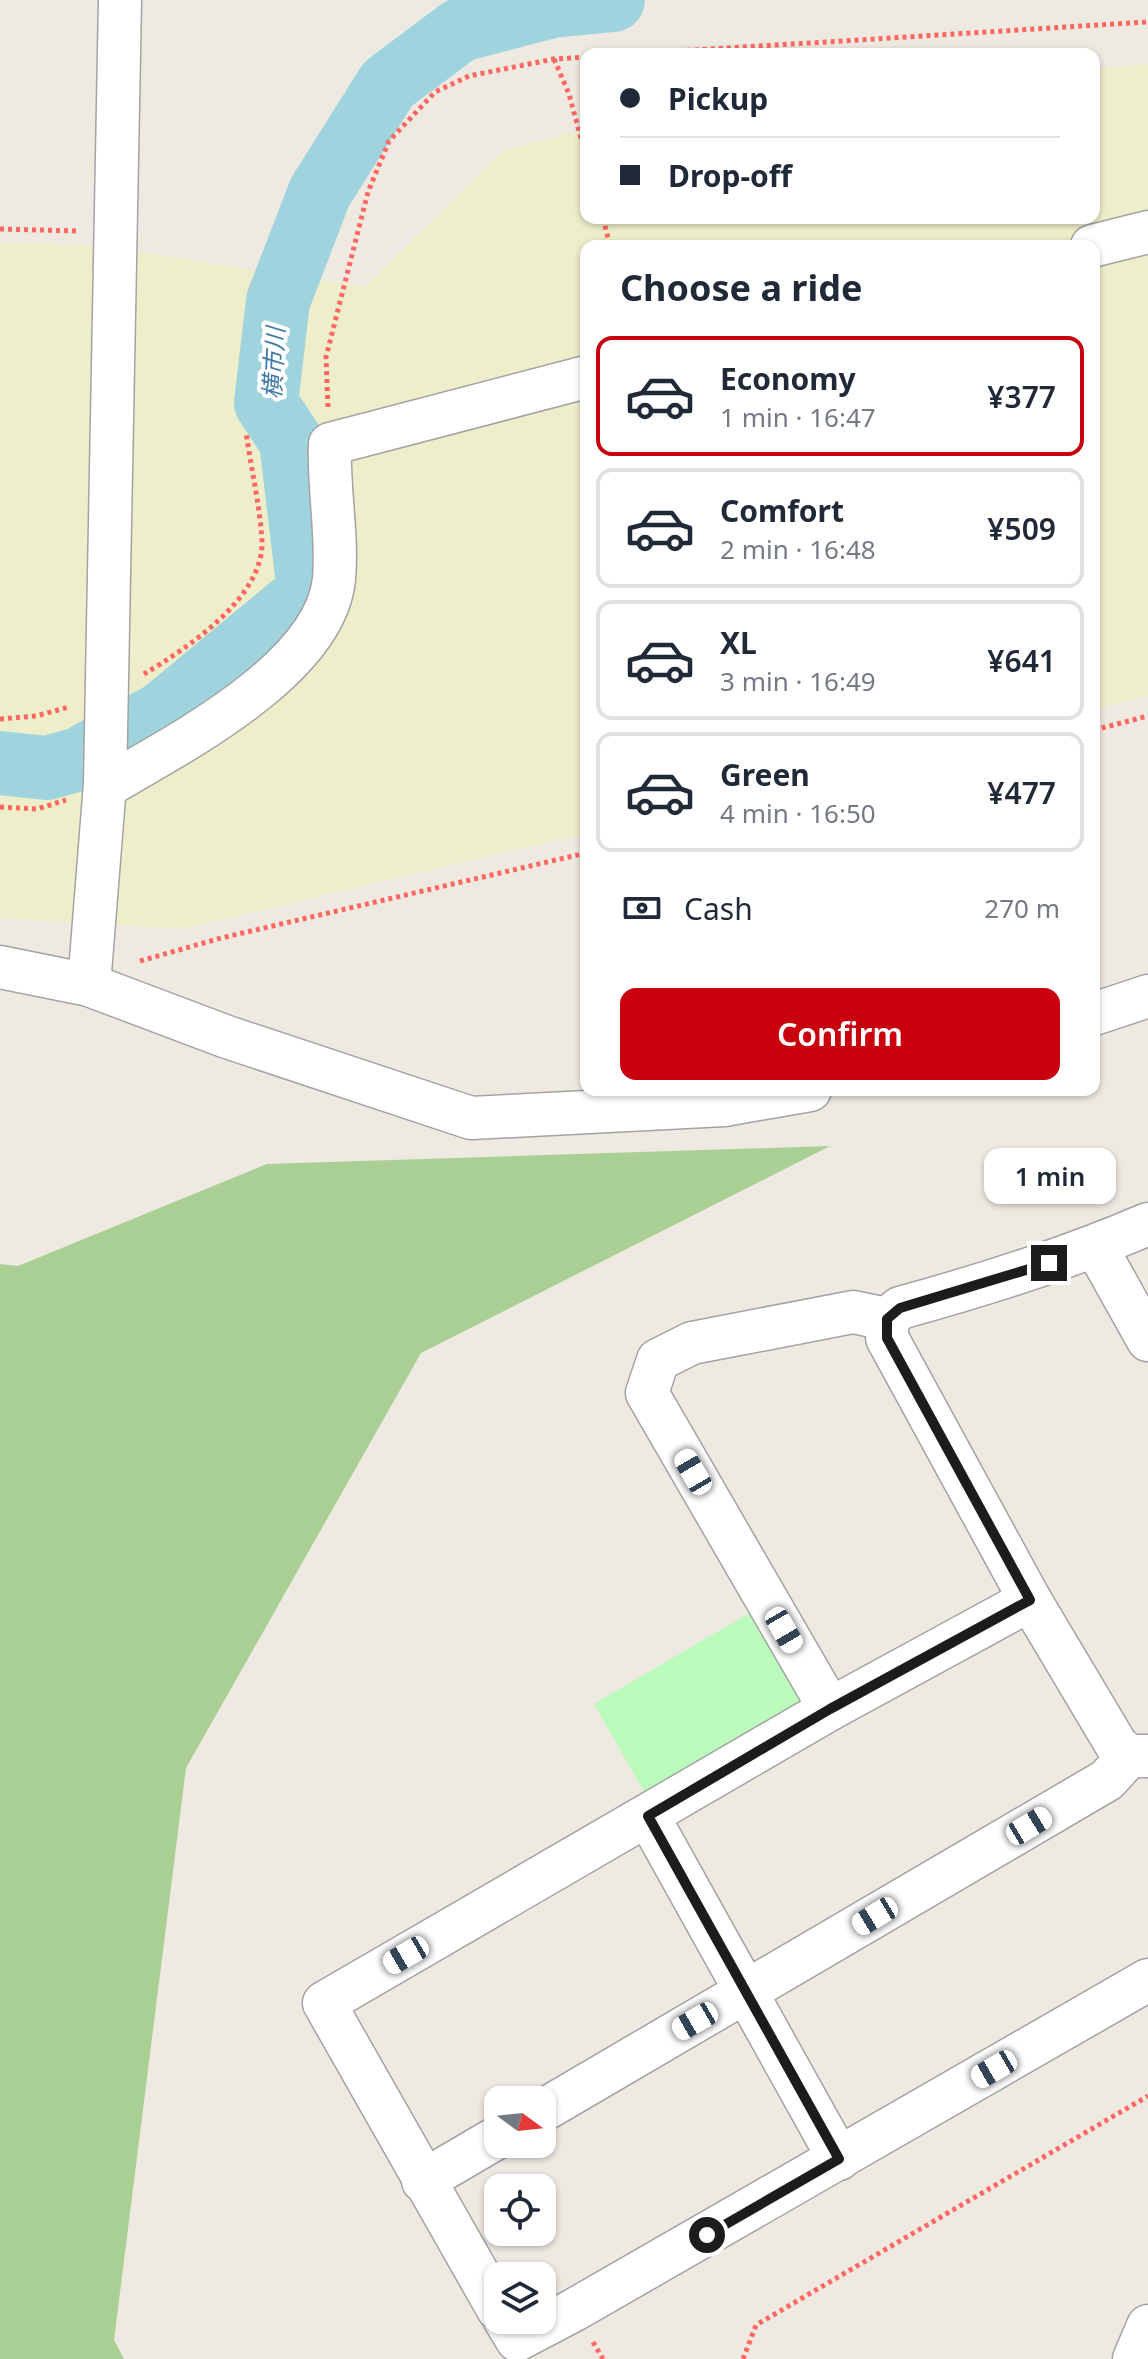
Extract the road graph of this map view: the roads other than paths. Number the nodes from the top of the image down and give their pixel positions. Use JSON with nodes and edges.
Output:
{"nodes":[{"id":1,"x":120,"y":0,"type":"edge"},
{"id":2,"x":1148,"y":232,"type":"edge"},
{"id":3,"x":1100,"y":244,"type":"edge"},
{"id":4,"x":580,"y":379,"type":"edge"},
{"id":5,"x":105,"y":786,"type":"junction"},
{"id":6,"x":0,"y":967,"type":"edge"},
{"id":7,"x":90,"y":982,"type":"junction"},
{"id":8,"x":1148,"y":996,"type":"edge"},
{"id":9,"x":1100,"y":1012,"type":"edge"},
{"id":10,"x":776,"y":1096,"type":"edge"},
{"id":11,"x":1148,"y":1224,"type":"edge"},
{"id":12,"x":1096,"y":1247,"type":"junction"},
{"id":13,"x":887,"y":1319,"type":"junction"},
{"id":14,"x":1148,"y":1340,"type":"edge"},
{"id":15,"x":1030,"y":1600,"type":"junction"},
{"id":16,"x":830,"y":1709,"type":"junction"},
{"id":17,"x":1139,"y":1756,"type":"edge"},
{"id":18,"x":648,"y":1816,"type":"junction"},
{"id":19,"x":1148,"y":1980,"type":"edge"},
{"id":20,"x":746,"y":1991,"type":"junction"},
{"id":21,"x":556,"y":2103,"type":"edge"},
{"id":22,"x":484,"y":2145,"type":"edge"},
{"id":23,"x":839,"y":2159,"type":"junction"},
{"id":24,"x":423,"y":2181,"type":"junction"},
{"id":25,"x":484,"y":2285,"type":"edge"},
{"id":26,"x":556,"y":2318,"type":"edge"},
{"id":27,"x":1148,"y":2326,"type":"edge"},
{"id":28,"x":1134,"y":2358,"type":"edge"},
{"id":29,"x":1148,"y":2359,"type":"edge"}],
"edges":[{"from":1,"to":5,"type":"street"},
{"from":2,"to":3,"type":"street"},
{"from":4,"to":5,"type":"street"},
{"from":5,"to":7,"type":"street"},
{"from":6,"to":7,"type":"street"},
{"from":7,"to":10,"type":"street"},
{"from":8,"to":9,"type":"street"},
{"from":11,"to":12,"type":"street"},
{"from":12,"to":13,"type":"street"},
{"from":12,"to":14,"type":"street"},
{"from":13,"to":15,"type":"street"},
{"from":13,"to":16,"type":"street"},
{"from":15,"to":16,"type":"street"},
{"from":15,"to":17,"type":"street"},
{"from":16,"to":18,"type":"street"},
{"from":17,"to":20,"type":"street"},
{"from":18,"to":20,"type":"street"},
{"from":18,"to":24,"type":"street"},
{"from":19,"to":23,"type":"street"},
{"from":20,"to":21,"type":"street"},
{"from":20,"to":23,"type":"street"},
{"from":22,"to":24,"type":"street"},
{"from":23,"to":26,"type":"street"},
{"from":24,"to":25,"type":"street"},
{"from":27,"to":28,"type":"street"},
{"from":28,"to":29,"type":"street"}]}
